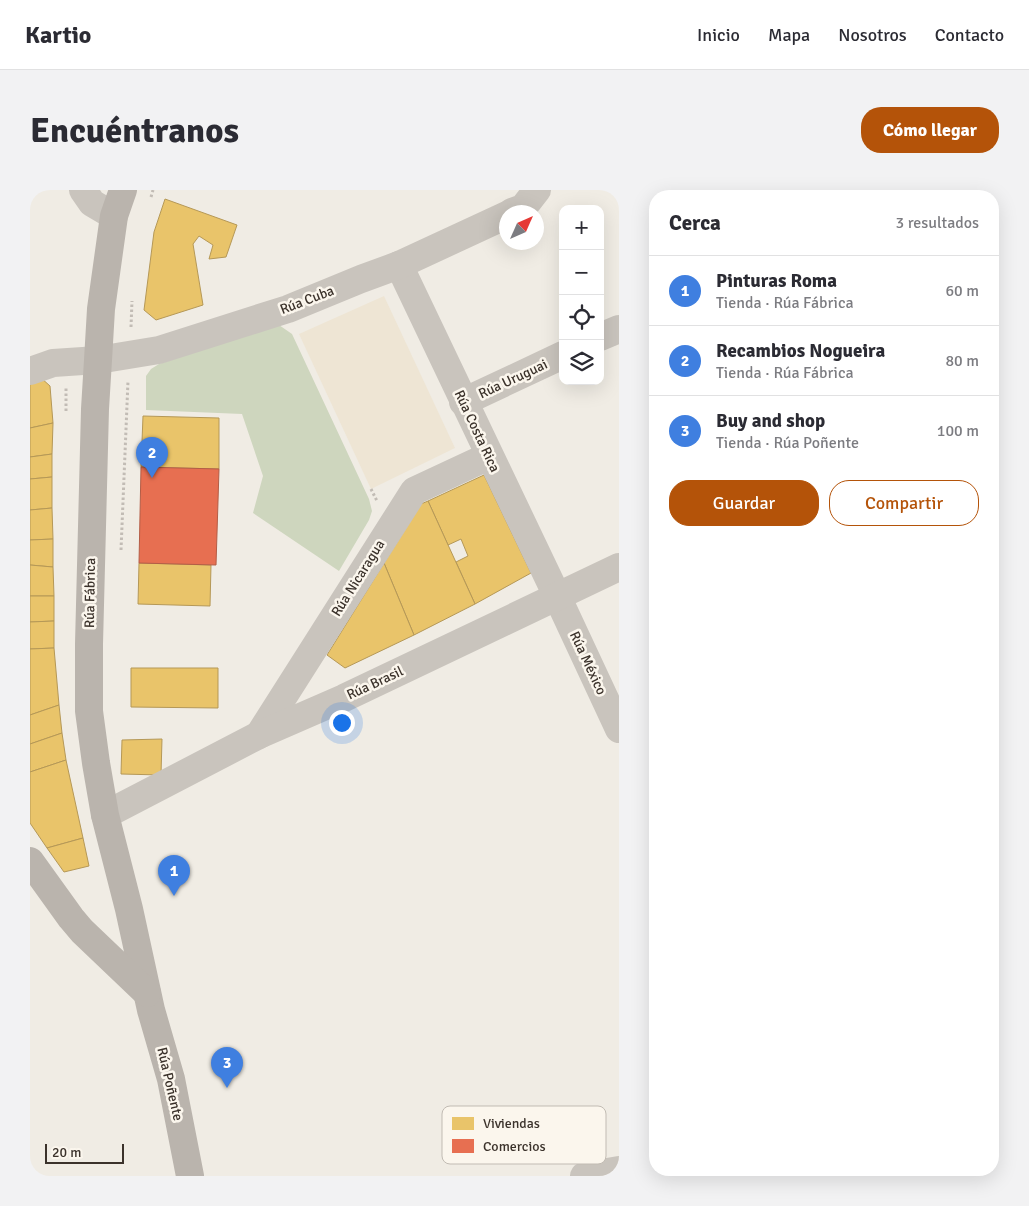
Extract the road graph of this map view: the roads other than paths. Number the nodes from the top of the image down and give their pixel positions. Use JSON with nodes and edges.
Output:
{"nodes":[{"id":1,"x":83,"y":190,"type":"edge"},
{"id":2,"x":123,"y":190,"type":"edge"},
{"id":3,"x":537,"y":190,"type":"edge"},
{"id":4,"x":525,"y":205,"type":"edge"},
{"id":5,"x":114,"y":216,"type":"junction"},
{"id":6,"x":499,"y":218,"type":"edge"},
{"id":7,"x":398,"y":266,"type":"junction"},
{"id":8,"x":619,"y":329,"type":"edge"},
{"id":9,"x":604,"y":336,"type":"edge"},
{"id":10,"x":559,"y":357,"type":"edge"},
{"id":11,"x":98,"y":360,"type":"junction"},
{"id":12,"x":30,"y":371,"type":"edge"},
{"id":13,"x":463,"y":402,"type":"junction"},
{"id":14,"x":488,"y":456,"type":"junction"},
{"id":15,"x":619,"y":567,"type":"edge"},
{"id":16,"x":557,"y":596,"type":"junction"},
{"id":17,"x":619,"y":729,"type":"edge"},
{"id":18,"x":259,"y":735,"type":"junction"},
{"id":19,"x":105,"y":815,"type":"junction"},
{"id":20,"x":30,"y":861,"type":"edge"},
{"id":21,"x":128,"y":909,"type":"junction"},
{"id":22,"x":82,"y":931,"type":"junction"},
{"id":23,"x":147,"y":993,"type":"junction"},
{"id":24,"x":619,"y":1170,"type":"edge"},
{"id":25,"x":190,"y":1176,"type":"edge"},
{"id":26,"x":584,"y":1176,"type":"edge"}],
"edges":[{"from":1,"to":5,"type":"street"},
{"from":2,"to":5,"type":"street","name":"Rúa Fábrica"},
{"from":3,"to":4,"type":"street"},
{"from":5,"to":11,"type":"street","name":"Rúa Fábrica"},
{"from":6,"to":7,"type":"street","name":"Rúa Cuba"},
{"from":7,"to":11,"type":"street","name":"Rúa Cuba"},
{"from":7,"to":13,"type":"street","name":"Rúa Costa Rica"},
{"from":8,"to":9,"type":"street"},
{"from":10,"to":13,"type":"street","name":"Rúa Uruguai"},
{"from":11,"to":12,"type":"street","name":"Rúa Cuba"},
{"from":11,"to":19,"type":"street","name":"Rúa Fábrica"},
{"from":13,"to":14,"type":"street","name":"Rúa Costa Rica"},
{"from":14,"to":16,"type":"street","name":"Rúa Costa Rica"},
{"from":14,"to":18,"type":"street","name":"Rúa Nicaragua"},
{"from":15,"to":16,"type":"street","name":"Rúa Brasil"},
{"from":16,"to":17,"type":"street","name":"Rúa México"},
{"from":16,"to":18,"type":"street","name":"Rúa Brasil"},
{"from":18,"to":19,"type":"street","name":"Rúa Brasil"},
{"from":19,"to":21,"type":"street","name":"Rúa Fábrica"},
{"from":20,"to":22,"type":"street"},
{"from":21,"to":22,"type":"street"},
{"from":21,"to":23,"type":"street","name":"Rúa Fábrica"},
{"from":22,"to":23,"type":"street"},
{"from":23,"to":25,"type":"street","name":"Rúa Poñente"},
{"from":24,"to":26,"type":"street"}]}
